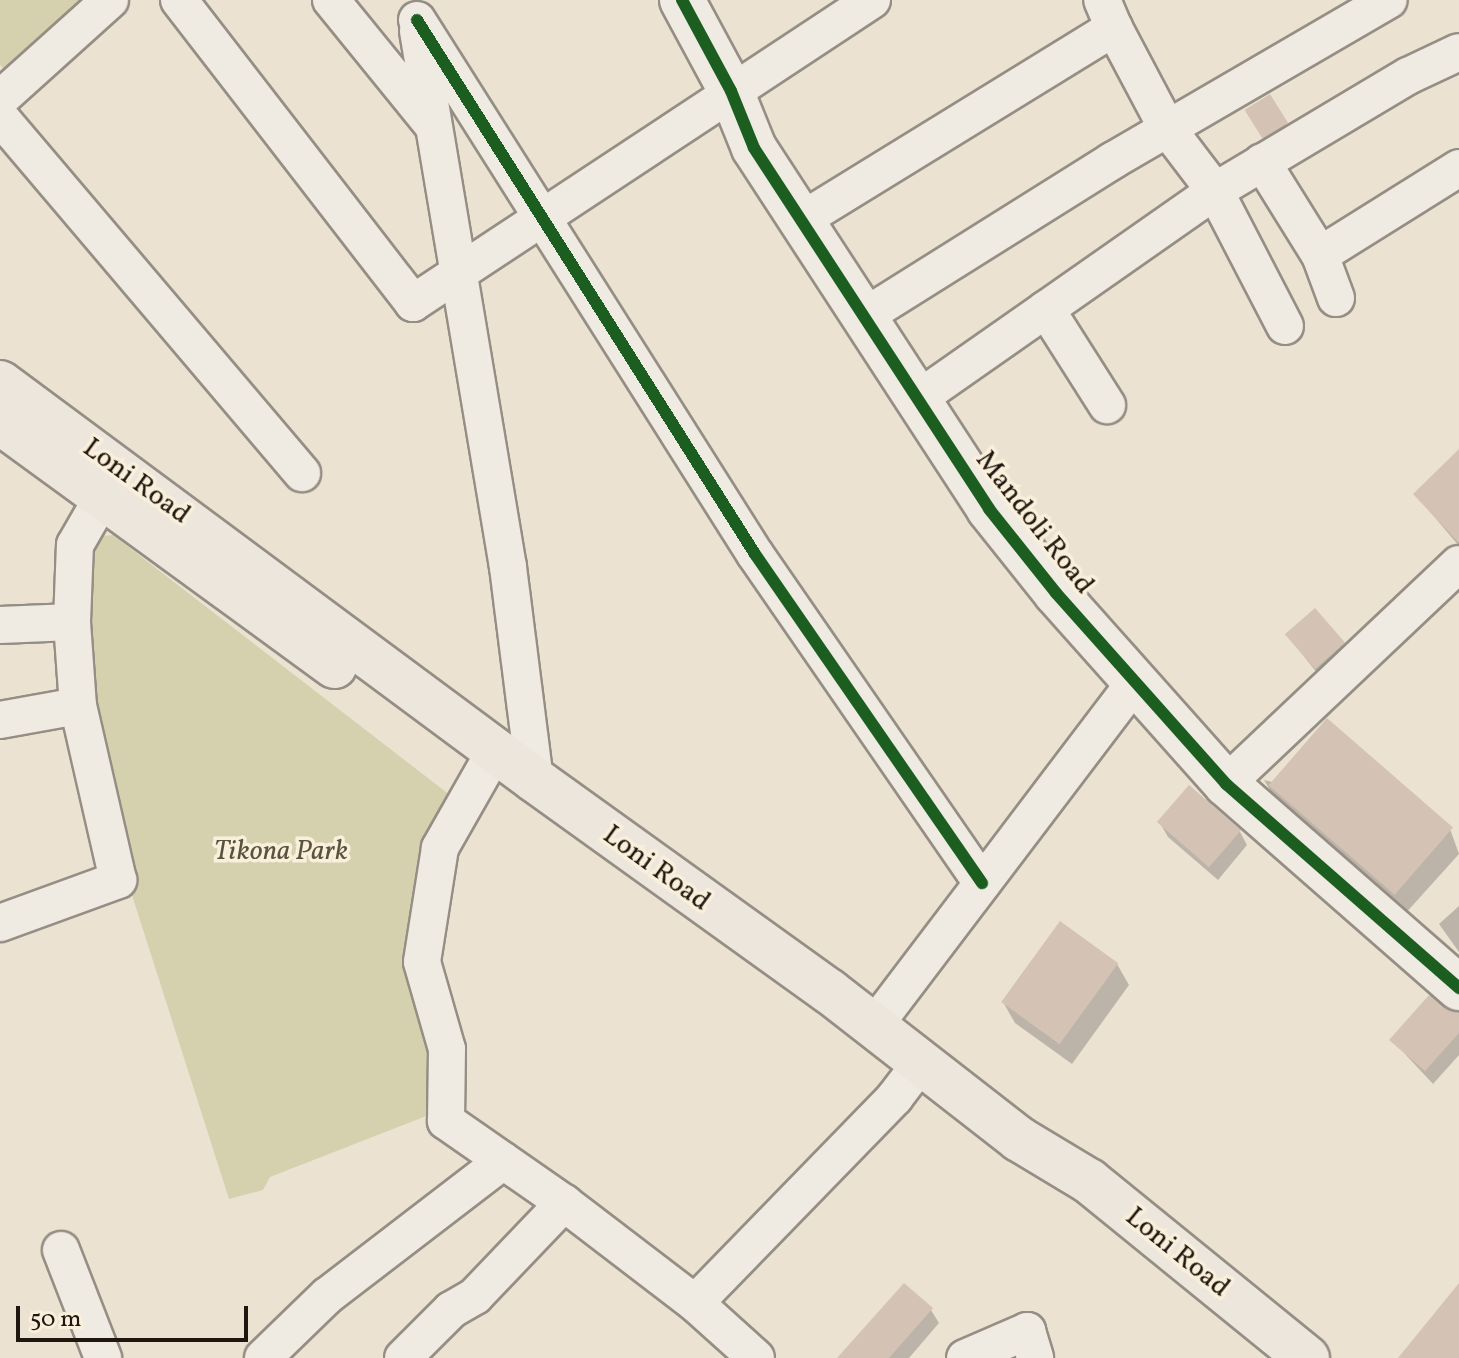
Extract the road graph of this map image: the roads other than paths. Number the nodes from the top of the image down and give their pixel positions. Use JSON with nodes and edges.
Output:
{"nodes":[{"id":1,"x":110,"y":0,"type":"edge"},
{"id":2,"x":179,"y":0,"type":"edge"},
{"id":3,"x":331,"y":0,"type":"edge"},
{"id":4,"x":682,"y":0,"type":"edge"},
{"id":5,"x":872,"y":0,"type":"edge"},
{"id":6,"x":1389,"y":0,"type":"edge"},
{"id":7,"x":415,"y":10,"type":"edge"},
{"id":8,"x":1108,"y":14,"type":"edge"},
{"id":9,"x":1459,"y":52,"type":"edge"},
{"id":10,"x":731,"y":91,"type":"junction"},
{"id":11,"x":0,"y":99,"type":"edge"},
{"id":12,"x":0,"y":117,"type":"edge"},
{"id":13,"x":431,"y":124,"type":"junction"},
{"id":14,"x":1167,"y":128,"type":"junction"},
{"id":15,"x":1262,"y":162,"type":"junction"},
{"id":16,"x":1459,"y":168,"type":"edge"},
{"id":17,"x":1215,"y":191,"type":"junction"},
{"id":18,"x":543,"y":214,"type":"junction"},
{"id":19,"x":800,"y":221,"type":"junction"},
{"id":20,"x":1320,"y":255,"type":"junction"},
{"id":21,"x":456,"y":278,"type":"junction"},
{"id":22,"x":1336,"y":298,"type":"dead end"},
{"id":23,"x":1046,"y":309,"type":"junction"},
{"id":24,"x":865,"y":316,"type":"junction"},
{"id":25,"x":1285,"y":326,"type":"dead end"},
{"id":26,"x":0,"y":383,"type":"edge"},
{"id":27,"x":915,"y":401,"type":"junction"},
{"id":28,"x":1107,"y":405,"type":"dead end"},
{"id":29,"x":0,"y":422,"type":"edge"},
{"id":30,"x":302,"y":473,"type":"dead end"},
{"id":31,"x":102,"y":498,"type":"junction"},
{"id":32,"x":1459,"y":564,"type":"edge"},
{"id":33,"x":72,"y":622,"type":"junction"},
{"id":34,"x":0,"y":625,"type":"edge"},
{"id":35,"x":1135,"y":682,"type":"junction"},
{"id":36,"x":78,"y":706,"type":"junction"},
{"id":37,"x":0,"y":720,"type":"edge"},
{"id":38,"x":488,"y":761,"type":"junction"},
{"id":39,"x":535,"y":780,"type":"junction"},
{"id":40,"x":1226,"y":784,"type":"junction"},
{"id":41,"x":982,"y":883,"type":"junction"},
{"id":42,"x":0,"y":923,"type":"edge"},
{"id":43,"x":1459,"y":988,"type":"edge"},
{"id":44,"x":874,"y":1026,"type":"junction"},
{"id":45,"x":915,"y":1070,"type":"junction"},
{"id":46,"x":503,"y":1161,"type":"junction"},
{"id":47,"x":564,"y":1203,"type":"junction"},
{"id":48,"x":61,"y":1250,"type":"dead end"},
{"id":49,"x":695,"y":1303,"type":"junction"},
{"id":50,"x":103,"y":1358,"type":"edge"},
{"id":51,"x":263,"y":1358,"type":"edge"},
{"id":52,"x":403,"y":1358,"type":"edge"},
{"id":53,"x":756,"y":1358,"type":"edge"},
{"id":54,"x":965,"y":1358,"type":"edge"},
{"id":55,"x":1035,"y":1358,"type":"edge"},
{"id":56,"x":1265,"y":1358,"type":"edge"},
{"id":57,"x":1307,"y":1358,"type":"edge"}],
"edges":[{"from":1,"to":11,"type":"street"},
{"from":2,"to":21,"type":"street"},
{"from":3,"to":13,"type":"street"},
{"from":4,"to":10,"type":"street","name":"Mandoli Road"},
{"from":5,"to":10,"type":"street"},
{"from":6,"to":14,"type":"street"},
{"from":7,"to":13,"type":"street"},
{"from":7,"to":18,"type":"street"},
{"from":8,"to":14,"type":"street"},
{"from":8,"to":19,"type":"street"},
{"from":9,"to":15,"type":"street"},
{"from":10,"to":18,"type":"street"},
{"from":10,"to":19,"type":"street","name":"Mandoli Road"},
{"from":12,"to":30,"type":"street"},
{"from":13,"to":21,"type":"street"},
{"from":14,"to":17,"type":"street"},
{"from":14,"to":24,"type":"street"},
{"from":15,"to":17,"type":"street"},
{"from":15,"to":20,"type":"street"},
{"from":16,"to":20,"type":"street"},
{"from":17,"to":23,"type":"street"},
{"from":17,"to":25,"type":"street"},
{"from":18,"to":21,"type":"street"},
{"from":18,"to":41,"type":"street"},
{"from":19,"to":24,"type":"street","name":"Mandoli Road"},
{"from":20,"to":22,"type":"street"},
{"from":21,"to":39,"type":"street"},
{"from":23,"to":27,"type":"street"},
{"from":23,"to":28,"type":"street"},
{"from":24,"to":27,"type":"street","name":"Mandoli Road"},
{"from":26,"to":38,"type":"highway","name":"Loni Road"},
{"from":27,"to":35,"type":"street","name":"Mandoli Road"},
{"from":29,"to":31,"type":"highway","name":"Loni Road"},
{"from":31,"to":33,"type":"street"},
{"from":31,"to":38,"type":"highway","name":"Loni Road"},
{"from":32,"to":40,"type":"street"},
{"from":33,"to":34,"type":"street"},
{"from":33,"to":36,"type":"street"},
{"from":35,"to":40,"type":"street","name":"Mandoli Road"},
{"from":35,"to":41,"type":"street"},
{"from":36,"to":37,"type":"street"},
{"from":36,"to":42,"type":"street"},
{"from":38,"to":39,"type":"highway","name":"Loni Road"},
{"from":38,"to":45,"type":"highway","name":"Loni Road"},
{"from":38,"to":46,"type":"street"},
{"from":39,"to":44,"type":"highway","name":"Loni Road"},
{"from":40,"to":43,"type":"street","name":"Mandoli Road"},
{"from":41,"to":44,"type":"street"},
{"from":44,"to":45,"type":"highway","name":"Loni Road"},
{"from":45,"to":49,"type":"street"},
{"from":45,"to":56,"type":"highway","name":"Loni Road"},
{"from":45,"to":57,"type":"highway","name":"Loni Road"},
{"from":46,"to":47,"type":"street"},
{"from":46,"to":51,"type":"street"},
{"from":47,"to":49,"type":"street"},
{"from":47,"to":52,"type":"street"},
{"from":48,"to":50,"type":"street"},
{"from":49,"to":53,"type":"street"},
{"from":54,"to":55,"type":"street"}]}
